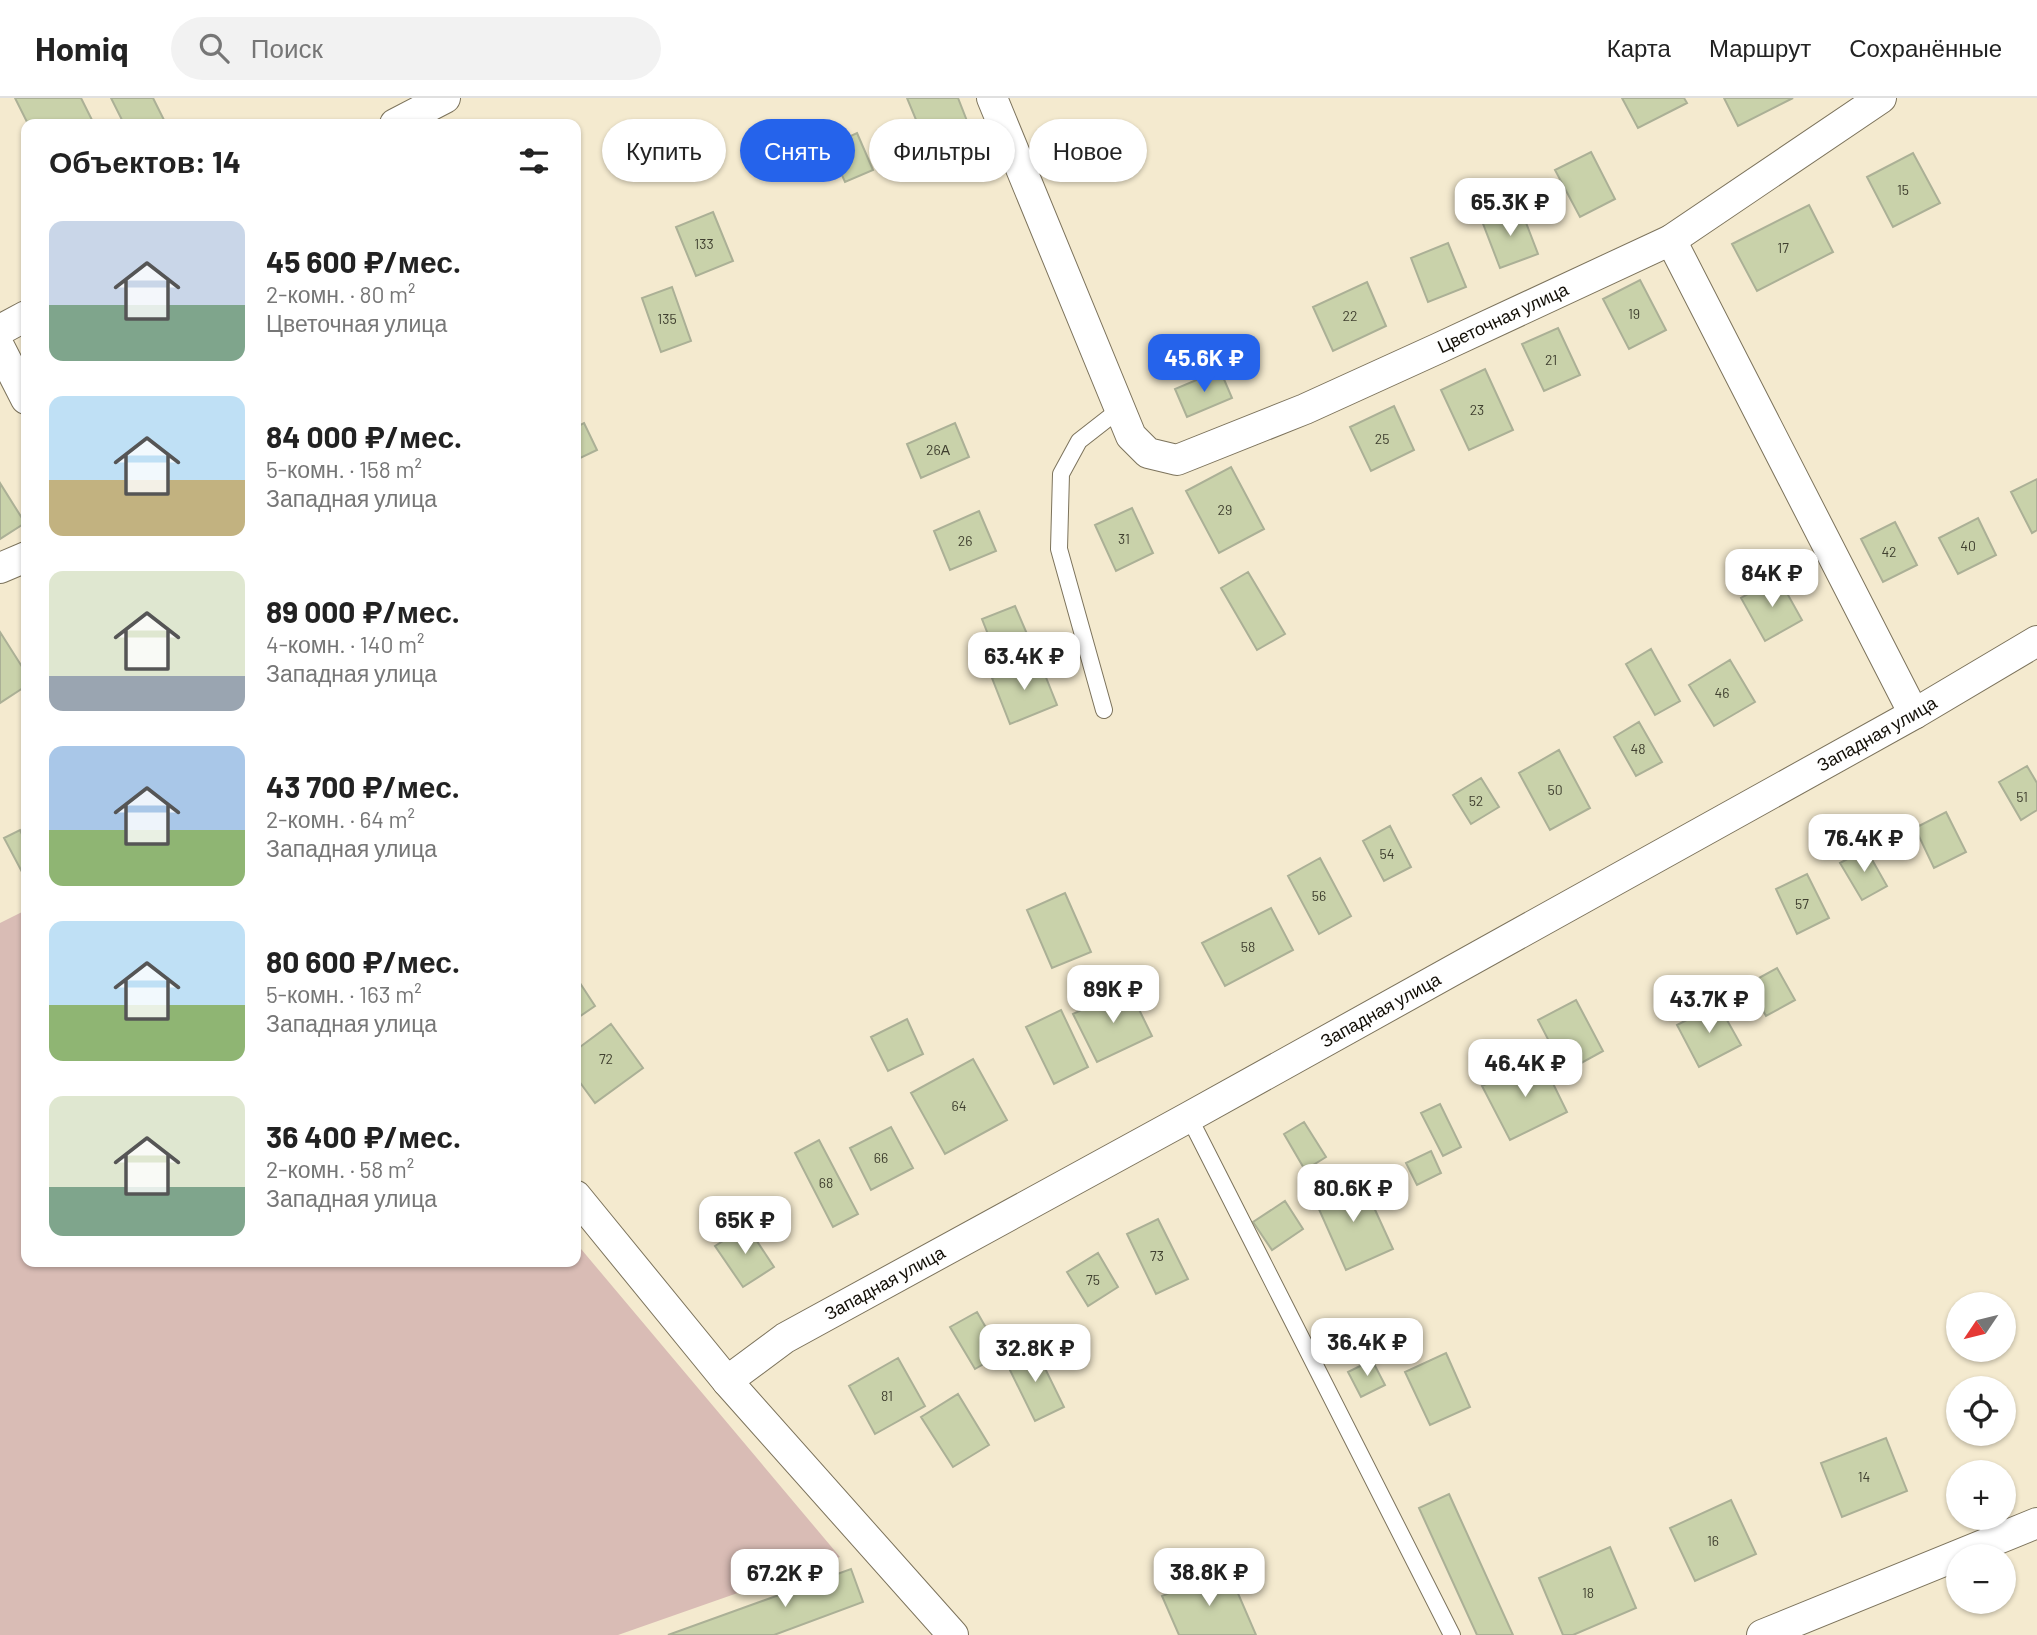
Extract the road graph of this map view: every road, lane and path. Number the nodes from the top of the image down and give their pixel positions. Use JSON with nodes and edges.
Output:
{"nodes":[{"id":1,"x":445,"y":98,"type":"edge"},
{"id":2,"x":992,"y":98,"type":"edge"},
{"id":3,"x":1881,"y":98,"type":"edge"},
{"id":4,"x":405,"y":119,"type":"edge"},
{"id":5,"x":1671,"y":240,"type":"junction"},
{"id":6,"x":21,"y":319,"type":"edge"},
{"id":7,"x":0,"y":330,"type":"edge"},
{"id":8,"x":0,"y":348,"type":"edge"},
{"id":9,"x":21,"y":389,"type":"edge"},
{"id":10,"x":1120,"y":409,"type":"junction"},
{"id":11,"x":21,"y":559,"type":"edge"},
{"id":12,"x":0,"y":568,"type":"edge"},
{"id":13,"x":2037,"y":641,"type":"edge"},
{"id":14,"x":1104,"y":710,"type":"dead end"},
{"id":15,"x":1914,"y":714,"type":"junction"},
{"id":16,"x":1189,"y":1117,"type":"junction"},
{"id":17,"x":581,"y":1202,"type":"edge"},
{"id":18,"x":727,"y":1381,"type":"junction"},
{"id":19,"x":2037,"y":1523,"type":"edge"},
{"id":20,"x":1812,"y":1626,"type":"edge"},
{"id":21,"x":954,"y":1635,"type":"edge"},
{"id":22,"x":1452,"y":1635,"type":"edge"},
{"id":23,"x":1762,"y":1635,"type":"edge"}],
"edges":[{"from":1,"to":4,"type":"street"},
{"from":2,"to":10,"type":"street","name":"Цветочная улица"},
{"from":3,"to":5,"type":"street","name":"Цветочная улица"},
{"from":5,"to":10,"type":"street","name":"Цветочная улица"},
{"from":5,"to":15,"type":"street"},
{"from":6,"to":7,"type":"street"},
{"from":8,"to":9,"type":"street"},
{"from":10,"to":14,"type":"lane"},
{"from":11,"to":12,"type":"street"},
{"from":13,"to":15,"type":"street","name":"Западная улица"},
{"from":15,"to":16,"type":"street","name":"Западная улица"},
{"from":16,"to":18,"type":"street","name":"Западная улица"},
{"from":16,"to":22,"type":"lane"},
{"from":17,"to":18,"type":"street"},
{"from":18,"to":21,"type":"street"},
{"from":19,"to":20,"type":"street"},
{"from":20,"to":23,"type":"street"}]}
